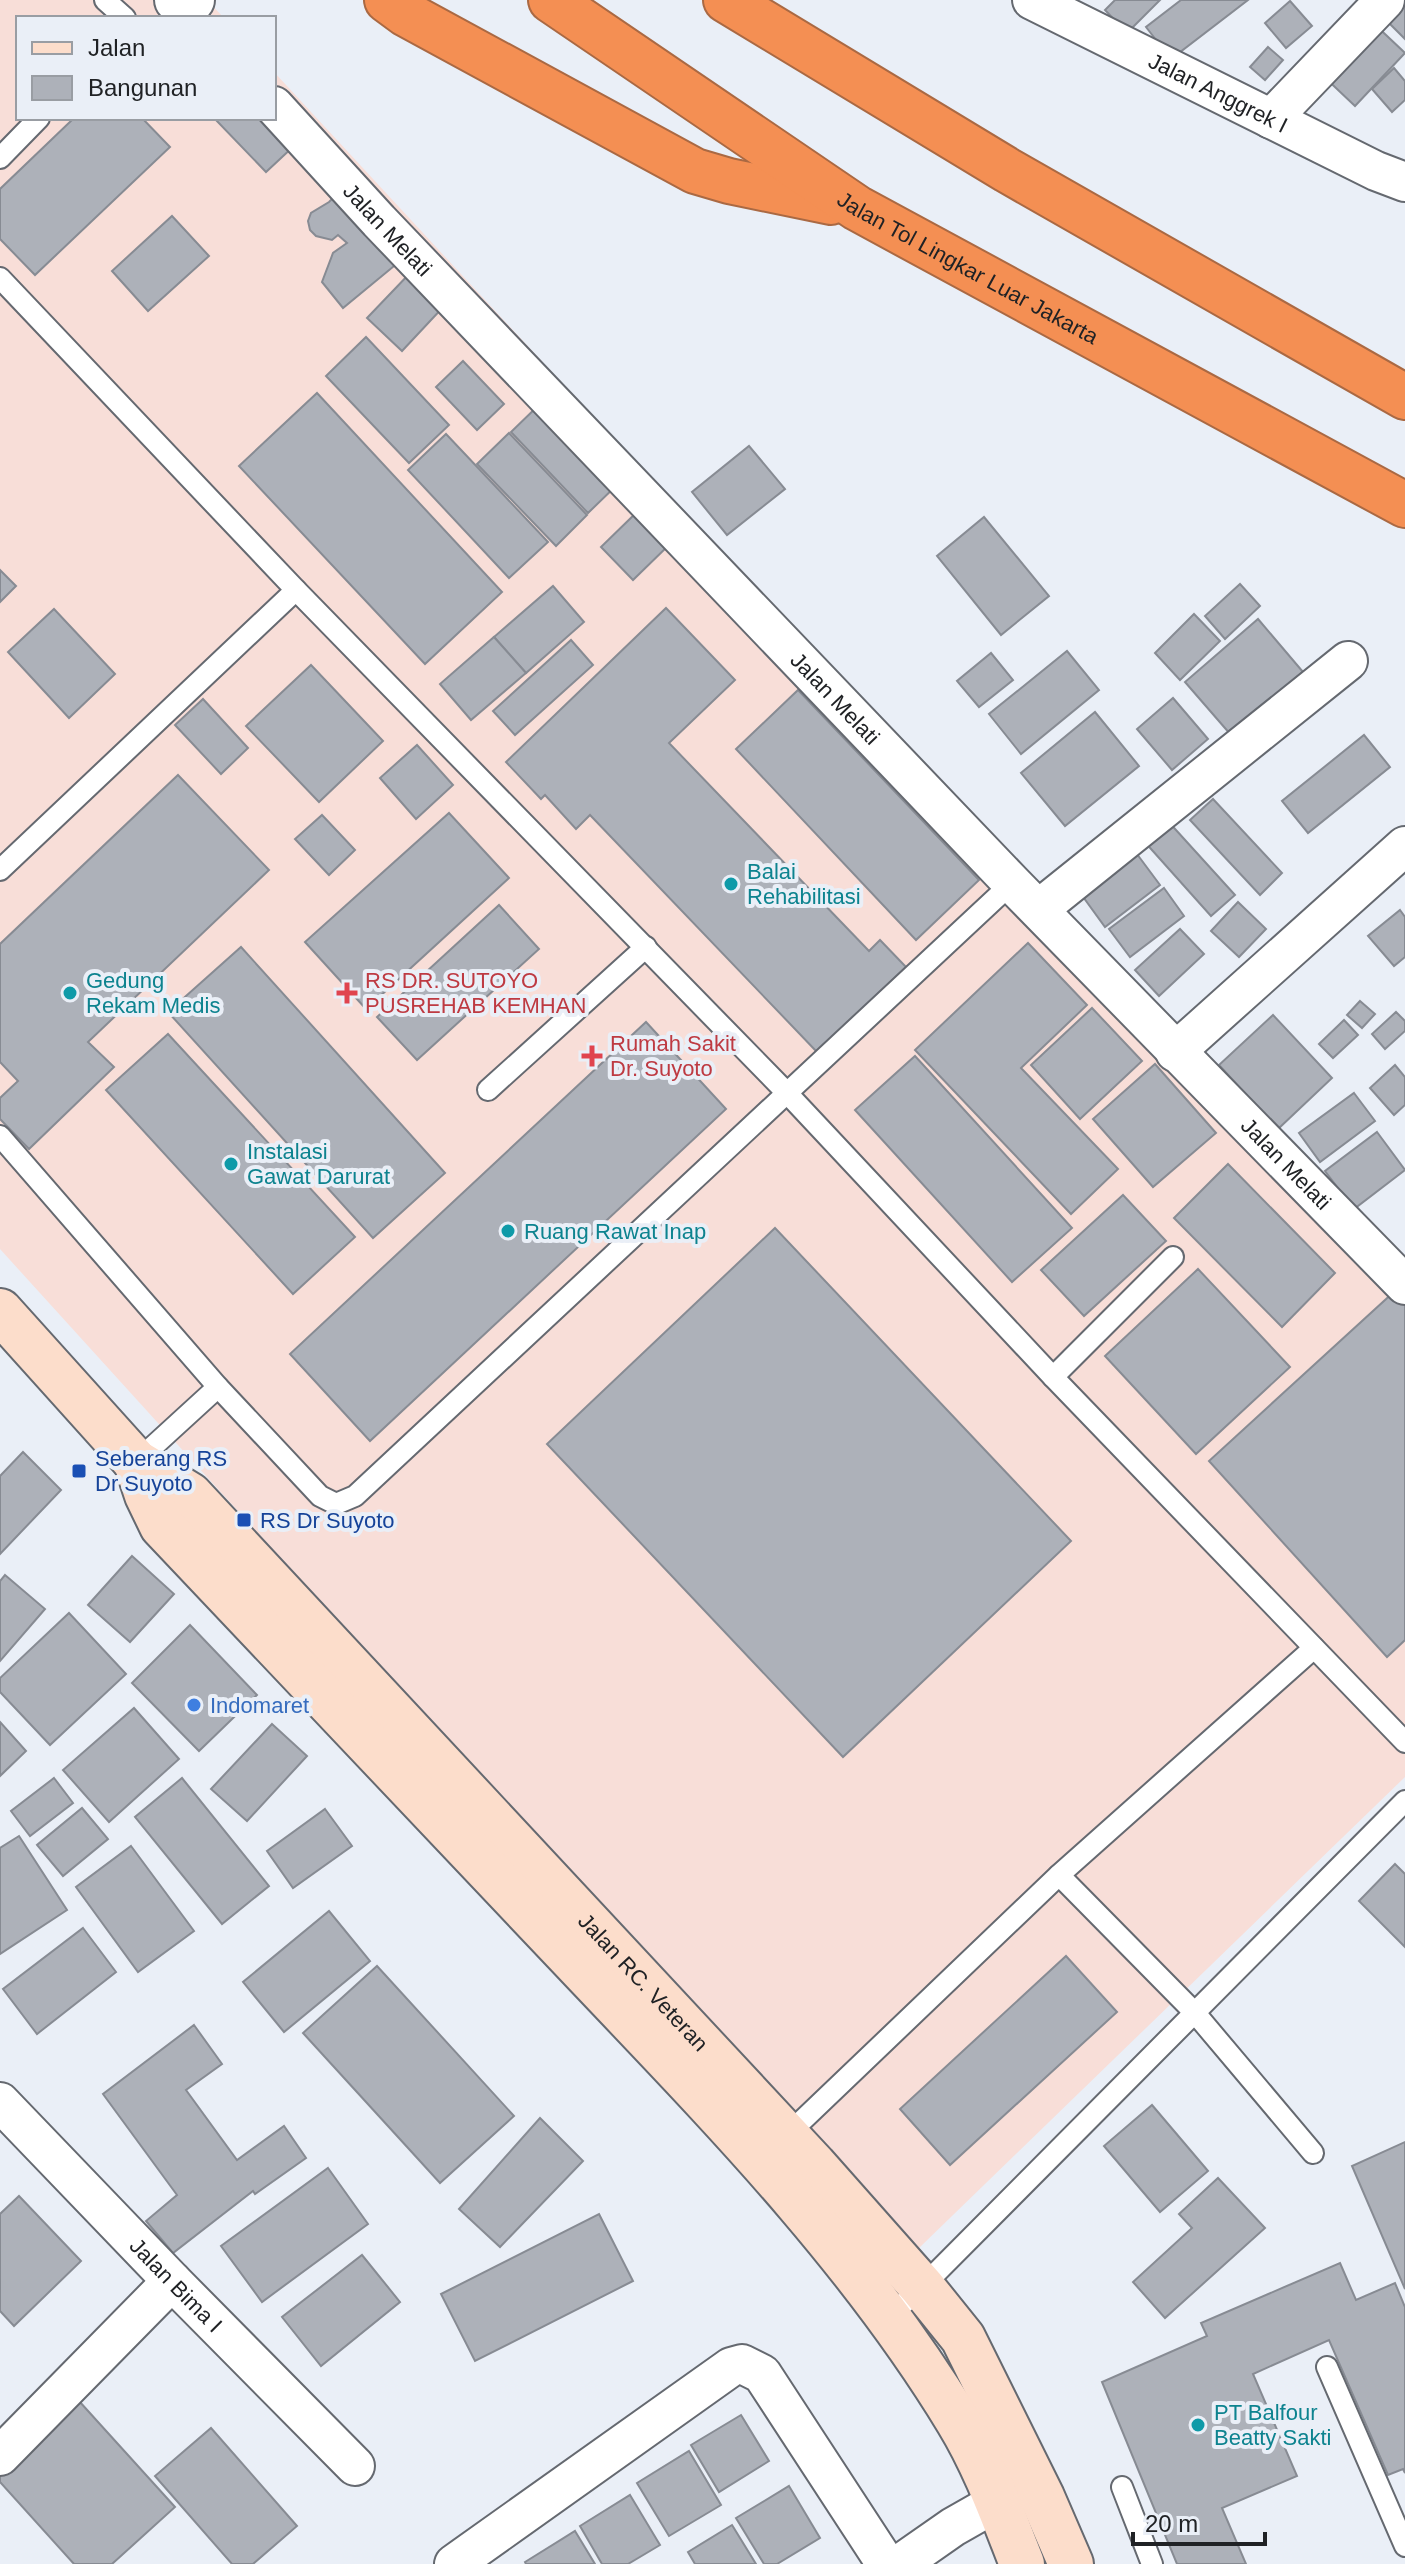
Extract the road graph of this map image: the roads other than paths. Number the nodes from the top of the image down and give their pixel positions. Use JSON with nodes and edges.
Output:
{"nodes":[{"id":1,"x":105,"y":0,"type":"edge"},
{"id":2,"x":387,"y":0,"type":"edge"},
{"id":3,"x":551,"y":0,"type":"edge"},
{"id":4,"x":726,"y":0,"type":"edge"},
{"id":5,"x":1032,"y":0,"type":"edge"},
{"id":6,"x":1385,"y":0,"type":"edge"},
{"id":7,"x":123,"y":16,"type":"edge"},
{"id":8,"x":276,"y":108,"type":"edge"},
{"id":9,"x":1271,"y":119,"type":"junction"},
{"id":10,"x":37,"y":120,"type":"edge"},
{"id":11,"x":0,"y":158,"type":"edge"},
{"id":12,"x":1405,"y":182,"type":"edge"},
{"id":13,"x":857,"y":208,"type":"junction"},
{"id":14,"x":0,"y":278,"type":"edge"},
{"id":15,"x":1405,"y":397,"type":"edge"},
{"id":16,"x":1405,"y":505,"type":"edge"},
{"id":17,"x":296,"y":590,"type":"junction"},
{"id":18,"x":1348,"y":661,"type":"dead end"},
{"id":19,"x":1405,"y":846,"type":"edge"},
{"id":20,"x":0,"y":870,"type":"edge"},
{"id":21,"x":1026,"y":896,"type":"junction"},
{"id":22,"x":646,"y":947,"type":"junction"},
{"id":23,"x":1175,"y":1052,"type":"junction"},
{"id":24,"x":488,"y":1090,"type":"dead end"},
{"id":25,"x":787,"y":1093,"type":"junction"},
{"id":26,"x":0,"y":1136,"type":"edge"},
{"id":27,"x":1173,"y":1257,"type":"dead end"},
{"id":28,"x":1405,"y":1285,"type":"edge"},
{"id":29,"x":0,"y":1311,"type":"edge"},
{"id":30,"x":1053,"y":1377,"type":"junction"},
{"id":31,"x":218,"y":1387,"type":"junction"},
{"id":32,"x":136,"y":1462,"type":"junction"},
{"id":33,"x":1314,"y":1648,"type":"junction"},
{"id":34,"x":1405,"y":1742,"type":"edge"},
{"id":35,"x":1405,"y":1801,"type":"edge"},
{"id":36,"x":1059,"y":1875,"type":"junction"},
{"id":37,"x":1195,"y":2013,"type":"junction"},
{"id":38,"x":0,"y":2102,"type":"edge"},
{"id":39,"x":1313,"y":2153,"type":"dead end"},
{"id":40,"x":796,"y":2164,"type":"junction"},
{"id":41,"x":172,"y":2281,"type":"junction"},
{"id":42,"x":922,"y":2287,"type":"junction"},
{"id":43,"x":887,"y":2318,"type":"junction"},
{"id":44,"x":1327,"y":2367,"type":"dead end"},
{"id":45,"x":0,"y":2456,"type":"edge"},
{"id":46,"x":355,"y":2466,"type":"dead end"},
{"id":47,"x":1122,"y":2487,"type":"dead end"},
{"id":48,"x":997,"y":2502,"type":"junction"},
{"id":49,"x":1405,"y":2546,"type":"edge"},
{"id":50,"x":454,"y":2564,"type":"edge"},
{"id":51,"x":886,"y":2564,"type":"edge"},
{"id":52,"x":900,"y":2564,"type":"edge"},
{"id":53,"x":1022,"y":2564,"type":"edge"},
{"id":54,"x":1071,"y":2564,"type":"edge"},
{"id":55,"x":1152,"y":2564,"type":"edge"}],
"edges":[{"from":1,"to":7,"type":"lane"},
{"from":2,"to":13,"type":"highway"},
{"from":3,"to":13,"type":"highway","name":"Jalan Tol Lingkar Luar Jakarta"},
{"from":4,"to":15,"type":"highway"},
{"from":5,"to":9,"type":"street","name":"Jalan Anggrek I"},
{"from":6,"to":9,"type":"street"},
{"from":8,"to":21,"type":"street","name":"Jalan Melati"},
{"from":9,"to":12,"type":"street","name":"Jalan Anggrek I"},
{"from":10,"to":11,"type":"lane"},
{"from":13,"to":16,"type":"highway","name":"Jalan Tol Lingkar Luar Jakarta"},
{"from":14,"to":17,"type":"lane"},
{"from":17,"to":20,"type":"lane"},
{"from":17,"to":22,"type":"lane"},
{"from":18,"to":21,"type":"street"},
{"from":19,"to":23,"type":"street"},
{"from":21,"to":23,"type":"street","name":"Jalan Melati"},
{"from":21,"to":25,"type":"lane"},
{"from":22,"to":24,"type":"lane"},
{"from":22,"to":25,"type":"lane"},
{"from":23,"to":28,"type":"street","name":"Jalan Melati"},
{"from":25,"to":30,"type":"lane"},
{"from":25,"to":31,"type":"lane"},
{"from":26,"to":31,"type":"lane"},
{"from":27,"to":30,"type":"lane"},
{"from":29,"to":32,"type":"main road","name":"Jalan RC. Veteran"},
{"from":30,"to":33,"type":"lane"},
{"from":31,"to":32,"type":"lane"},
{"from":32,"to":40,"type":"main road","name":"Jalan RC. Veteran"},
{"from":33,"to":34,"type":"lane"},
{"from":33,"to":36,"type":"lane"},
{"from":35,"to":37,"type":"lane"},
{"from":36,"to":37,"type":"lane"},
{"from":36,"to":40,"type":"lane"},
{"from":37,"to":39,"type":"lane"},
{"from":37,"to":42,"type":"lane"},
{"from":38,"to":41,"type":"street","name":"Jalan Bima I"},
{"from":40,"to":42,"type":"main road","name":"Jalan RC. Veteran"},
{"from":40,"to":43,"type":"main road","name":"Jalan RC. Veteran"},
{"from":41,"to":45,"type":"street"},
{"from":41,"to":46,"type":"street","name":"Jalan Bima I"},
{"from":42,"to":43,"type":"lane"},
{"from":42,"to":54,"type":"main road","name":"Jalan RC. Veteran"},
{"from":43,"to":48,"type":"main road","name":"Jalan RC. Veteran"},
{"from":44,"to":49,"type":"lane"},
{"from":47,"to":55,"type":"lane"},
{"from":48,"to":52,"type":"street"},
{"from":48,"to":53,"type":"main road","name":"Jalan RC. Veteran"},
{"from":50,"to":51,"type":"street"}]}
